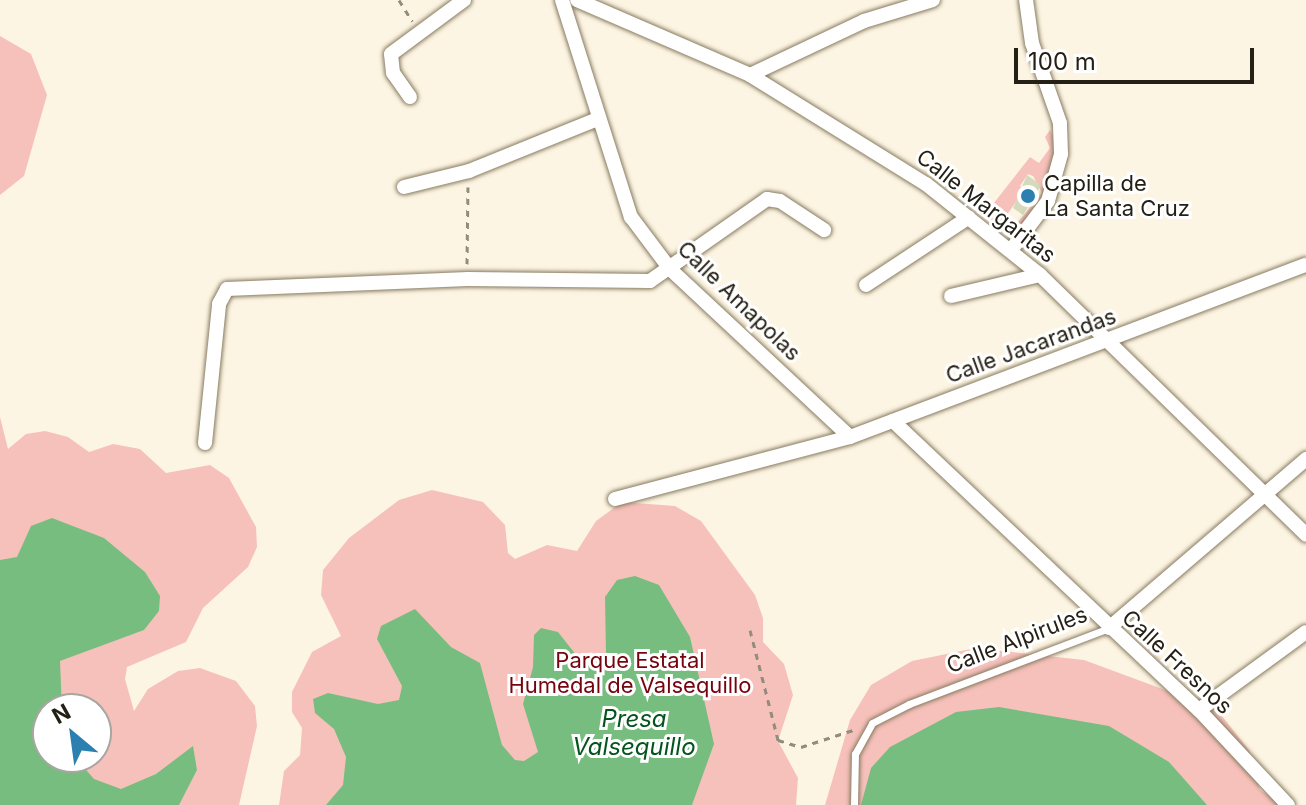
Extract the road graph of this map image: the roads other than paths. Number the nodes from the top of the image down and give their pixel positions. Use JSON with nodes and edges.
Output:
{"nodes":[{"id":1,"x":464,"y":0,"type":"edge"},
{"id":2,"x":562,"y":0,"type":"edge"},
{"id":3,"x":577,"y":0,"type":"edge"},
{"id":4,"x":933,"y":0,"type":"edge"},
{"id":5,"x":1026,"y":0,"type":"edge"},
{"id":6,"x":750,"y":75,"type":"junction"},
{"id":7,"x":410,"y":97,"type":"dead end"},
{"id":8,"x":598,"y":119,"type":"junction"},
{"id":9,"x":404,"y":187,"type":"dead end"},
{"id":10,"x":969,"y":217,"type":"junction"},
{"id":11,"x":824,"y":230,"type":"dead end"},
{"id":12,"x":1011,"y":250,"type":"junction"},
{"id":13,"x":1306,"y":265,"type":"edge"},
{"id":14,"x":670,"y":269,"type":"junction"},
{"id":15,"x":1040,"y":275,"type":"junction"},
{"id":16,"x":866,"y":285,"type":"dead end"},
{"id":17,"x":951,"y":296,"type":"dead end"},
{"id":18,"x":1107,"y":342,"type":"junction"},
{"id":19,"x":893,"y":421,"type":"junction"},
{"id":20,"x":850,"y":437,"type":"junction"},
{"id":21,"x":205,"y":443,"type":"dead end"},
{"id":22,"x":1306,"y":459,"type":"edge"},
{"id":23,"x":1265,"y":494,"type":"junction"},
{"id":24,"x":615,"y":499,"type":"dead end"},
{"id":25,"x":1306,"y":535,"type":"edge"},
{"id":26,"x":1109,"y":628,"type":"junction"},
{"id":27,"x":1306,"y":632,"type":"edge"},
{"id":28,"x":1199,"y":710,"type":"junction"},
{"id":29,"x":854,"y":805,"type":"edge"},
{"id":30,"x":1288,"y":805,"type":"edge"}],
"edges":[{"from":1,"to":7,"type":"street"},
{"from":2,"to":8,"type":"street","name":"Calle Amapolas"},
{"from":3,"to":6,"type":"street","name":"Calle Margaritas"},
{"from":4,"to":6,"type":"street"},
{"from":5,"to":12,"type":"street"},
{"from":6,"to":10,"type":"street","name":"Calle Margaritas"},
{"from":8,"to":9,"type":"street"},
{"from":8,"to":14,"type":"street","name":"Calle Amapolas"},
{"from":10,"to":12,"type":"street","name":"Calle Margaritas"},
{"from":10,"to":16,"type":"street"},
{"from":11,"to":14,"type":"street"},
{"from":12,"to":15,"type":"street","name":"Calle Margaritas"},
{"from":13,"to":18,"type":"street","name":"Calle Jacarandas"},
{"from":14,"to":20,"type":"street","name":"Calle Amapolas"},
{"from":14,"to":21,"type":"street"},
{"from":15,"to":17,"type":"street"},
{"from":15,"to":18,"type":"street","name":"Calle Margaritas"},
{"from":18,"to":19,"type":"street","name":"Calle Jacarandas"},
{"from":18,"to":23,"type":"street","name":"Calle Margaritas"},
{"from":19,"to":20,"type":"street","name":"Calle Jacarandas"},
{"from":19,"to":26,"type":"street","name":"Calle Fresnos"},
{"from":20,"to":24,"type":"street","name":"Calle Jacarandas"},
{"from":22,"to":23,"type":"street","name":"Calle Alpirules"},
{"from":23,"to":25,"type":"street","name":"Calle Margaritas"},
{"from":23,"to":26,"type":"street","name":"Calle Alpirules"},
{"from":26,"to":28,"type":"street","name":"Calle Fresnos"},
{"from":26,"to":29,"type":"lane","name":"Calle Alpirules"},
{"from":27,"to":28,"type":"street"},
{"from":28,"to":30,"type":"street","name":"Calle Fresnos"}]}
